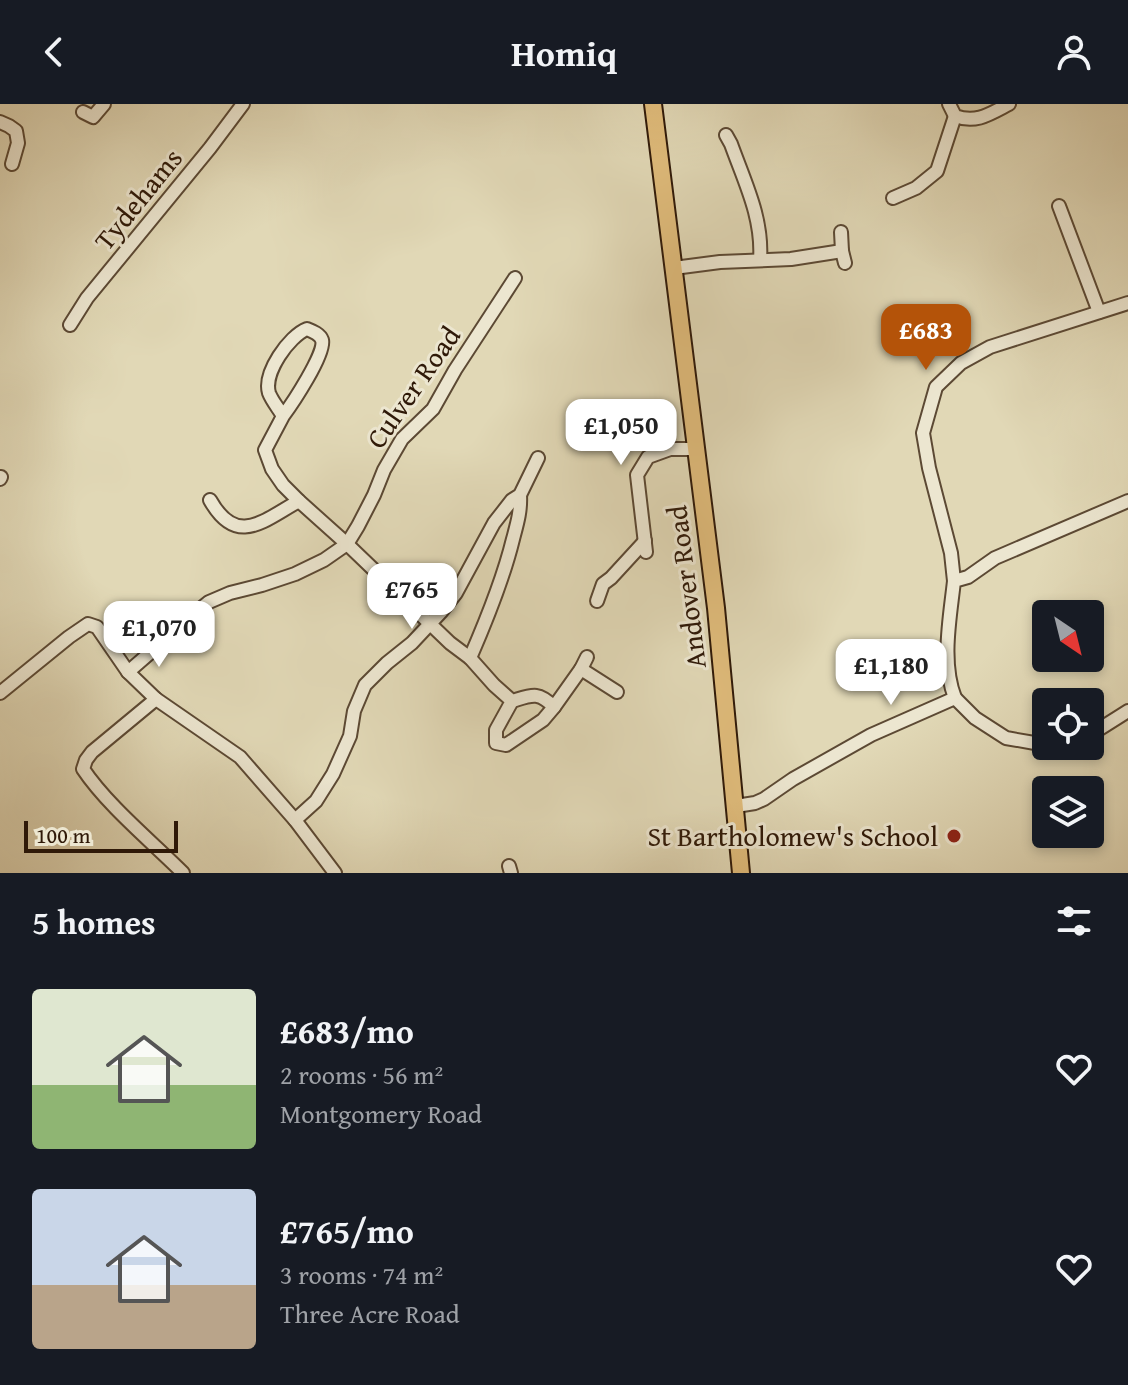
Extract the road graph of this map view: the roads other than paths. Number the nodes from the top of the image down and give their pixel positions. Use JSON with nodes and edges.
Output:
{"nodes":[{"id":1,"x":104,"y":104,"type":"edge"},
{"id":2,"x":243,"y":104,"type":"edge"},
{"id":3,"x":653,"y":104,"type":"edge"},
{"id":4,"x":1009,"y":104,"type":"edge"},
{"id":5,"x":952,"y":110,"type":"edge"},
{"id":6,"x":83,"y":112,"type":"dead end"},
{"id":7,"x":0,"y":122,"type":"edge"},
{"id":8,"x":726,"y":135,"type":"dead end"},
{"id":9,"x":12,"y":164,"type":"dead end"},
{"id":10,"x":916,"y":188,"type":"junction"},
{"id":11,"x":893,"y":198,"type":"dead end"},
{"id":12,"x":924,"y":202,"type":"dead end"},
{"id":13,"x":1059,"y":206,"type":"dead end"},
{"id":14,"x":841,"y":232,"type":"dead end"},
{"id":15,"x":760,"y":260,"type":"junction"},
{"id":16,"x":674,"y":268,"type":"junction"},
{"id":17,"x":515,"y":278,"type":"dead end"},
{"id":18,"x":1128,"y":303,"type":"edge"},
{"id":19,"x":1099,"y":312,"type":"junction"},
{"id":20,"x":70,"y":325,"type":"dead end"},
{"id":21,"x":283,"y":416,"type":"junction"},
{"id":22,"x":695,"y":449,"type":"junction"},
{"id":23,"x":538,"y":458,"type":"dead end"},
{"id":24,"x":520,"y":495,"type":"junction"},
{"id":25,"x":210,"y":500,"type":"dead end"},
{"id":26,"x":299,"y":501,"type":"junction"},
{"id":27,"x":1128,"y":501,"type":"edge"},
{"id":28,"x":347,"y":544,"type":"junction"},
{"id":29,"x":954,"y":581,"type":"junction"},
{"id":30,"x":597,"y":601,"type":"dead end"},
{"id":31,"x":193,"y":615,"type":"junction"},
{"id":32,"x":430,"y":624,"type":"junction"},
{"id":33,"x":167,"y":638,"type":"junction"},
{"id":34,"x":587,"y":657,"type":"dead end"},
{"id":35,"x":470,"y":658,"type":"junction"},
{"id":36,"x":581,"y":669,"type":"junction"},
{"id":37,"x":128,"y":672,"type":"junction"},
{"id":38,"x":617,"y":692,"type":"dead end"},
{"id":39,"x":0,"y":693,"type":"edge"},
{"id":40,"x":955,"y":698,"type":"junction"},
{"id":41,"x":156,"y":699,"type":"junction"},
{"id":42,"x":512,"y":701,"type":"junction"},
{"id":43,"x":554,"y":707,"type":"junction"},
{"id":44,"x":1128,"y":711,"type":"edge"},
{"id":45,"x":1104,"y":726,"type":"edge"},
{"id":46,"x":1032,"y":743,"type":"edge"},
{"id":47,"x":736,"y":806,"type":"junction"},
{"id":48,"x":295,"y":820,"type":"junction"},
{"id":49,"x":183,"y":873,"type":"edge"},
{"id":50,"x":335,"y":873,"type":"edge"},
{"id":51,"x":741,"y":873,"type":"edge"}],
"edges":[{"from":1,"to":6,"type":"street"},
{"from":2,"to":20,"type":"street","name":"Tydehams"},
{"from":3,"to":16,"type":"main road","name":"Andover Road"},
{"from":4,"to":5,"type":"street"},
{"from":5,"to":10,"type":"street"},
{"from":7,"to":9,"type":"street"},
{"from":8,"to":15,"type":"street"},
{"from":10,"to":11,"type":"street"},
{"from":10,"to":12,"type":"street"},
{"from":13,"to":19,"type":"street"},
{"from":14,"to":15,"type":"street"},
{"from":15,"to":16,"type":"street"},
{"from":16,"to":22,"type":"main road","name":"Andover Road"},
{"from":17,"to":28,"type":"street","name":"Culver Road"},
{"from":18,"to":19,"type":"street"},
{"from":19,"to":29,"type":"street"},
{"from":21,"to":21,"type":"street"},
{"from":21,"to":26,"type":"street"},
{"from":22,"to":30,"type":"street"},
{"from":22,"to":47,"type":"main road","name":"Andover Road"},
{"from":23,"to":24,"type":"street"},
{"from":24,"to":32,"type":"street"},
{"from":24,"to":35,"type":"street"},
{"from":25,"to":26,"type":"street"},
{"from":26,"to":28,"type":"street"},
{"from":27,"to":29,"type":"street"},
{"from":28,"to":31,"type":"street","name":"Culver Road"},
{"from":28,"to":32,"type":"street"},
{"from":29,"to":40,"type":"street"},
{"from":31,"to":33,"type":"street","name":"Culver Road"},
{"from":31,"to":33,"type":"street","name":"Culver Road"},
{"from":32,"to":35,"type":"street"},
{"from":32,"to":48,"type":"street"},
{"from":33,"to":37,"type":"street","name":"Culver Road"},
{"from":34,"to":36,"type":"street"},
{"from":35,"to":42,"type":"street"},
{"from":36,"to":38,"type":"street"},
{"from":36,"to":43,"type":"street"},
{"from":37,"to":39,"type":"street"},
{"from":37,"to":41,"type":"street"},
{"from":40,"to":46,"type":"street"},
{"from":40,"to":47,"type":"street"},
{"from":41,"to":48,"type":"street"},
{"from":41,"to":49,"type":"street"},
{"from":42,"to":43,"type":"street"},
{"from":42,"to":43,"type":"street"},
{"from":44,"to":45,"type":"street"},
{"from":47,"to":51,"type":"main road","name":"Andover Road"},
{"from":48,"to":50,"type":"street"}]}
